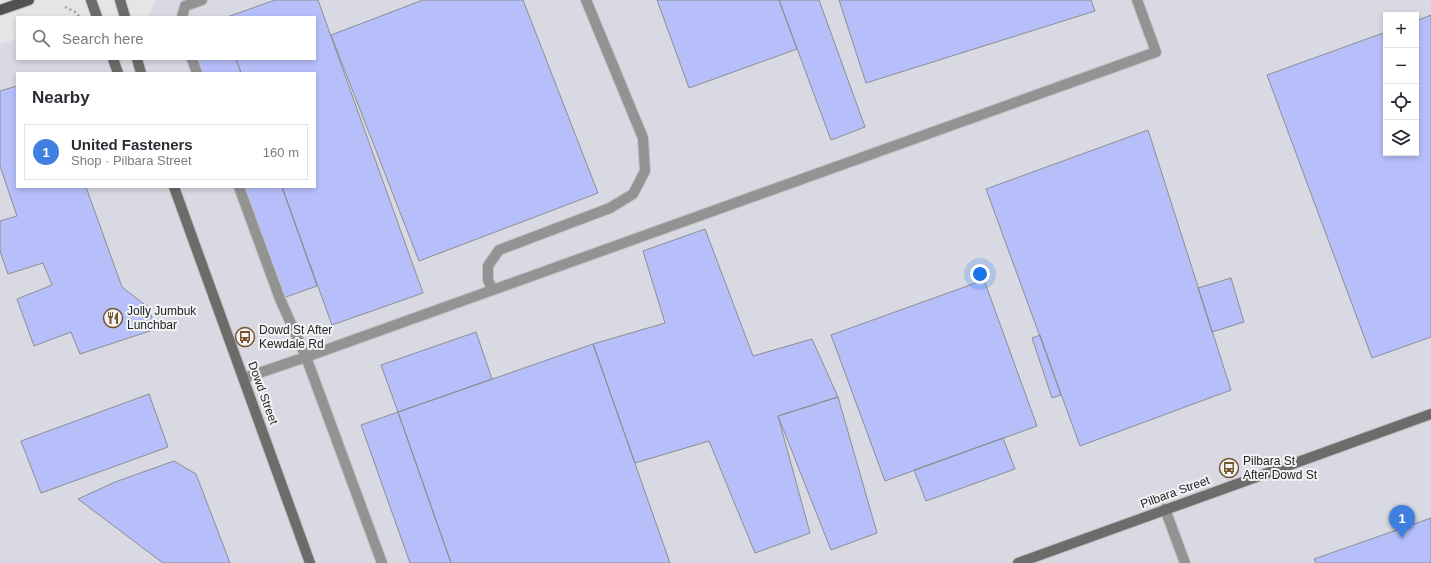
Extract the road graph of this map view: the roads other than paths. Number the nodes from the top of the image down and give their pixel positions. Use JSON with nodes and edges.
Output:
{"nodes":[{"id":1,"x":29,"y":0,"type":"edge"},
{"id":2,"x":91,"y":0,"type":"edge"},
{"id":3,"x":120,"y":0,"type":"edge"},
{"id":4,"x":202,"y":0,"type":"edge"},
{"id":5,"x":586,"y":0,"type":"edge"},
{"id":6,"x":1138,"y":0,"type":"edge"},
{"id":7,"x":0,"y":10,"type":"edge"},
{"id":8,"x":97,"y":16,"type":"edge"},
{"id":9,"x":125,"y":16,"type":"edge"},
{"id":10,"x":182,"y":16,"type":"edge"},
{"id":11,"x":113,"y":60,"type":"edge"},
{"id":12,"x":137,"y":60,"type":"edge"},
{"id":13,"x":192,"y":60,"type":"edge"},
{"id":14,"x":118,"y":72,"type":"edge"},
{"id":15,"x":141,"y":72,"type":"edge"},
{"id":16,"x":197,"y":72,"type":"edge"},
{"id":17,"x":174,"y":188,"type":"edge"},
{"id":18,"x":239,"y":188,"type":"edge"},
{"id":19,"x":493,"y":290,"type":"junction"},
{"id":20,"x":306,"y":357,"type":"junction"},
{"id":21,"x":244,"y":378,"type":"junction"},
{"id":22,"x":1431,"y":414,"type":"edge"},
{"id":23,"x":1165,"y":509,"type":"junction"},
{"id":24,"x":310,"y":563,"type":"edge"},
{"id":25,"x":382,"y":563,"type":"edge"},
{"id":26,"x":1018,"y":563,"type":"edge"},
{"id":27,"x":1186,"y":563,"type":"edge"}],
"edges":[{"from":1,"to":7,"type":"main road"},
{"from":2,"to":8,"type":"main road"},
{"from":3,"to":9,"type":"main road"},
{"from":4,"to":10,"type":"street"},
{"from":5,"to":19,"type":"street"},
{"from":6,"to":19,"type":"street"},
{"from":11,"to":14,"type":"main road"},
{"from":12,"to":15,"type":"main road"},
{"from":13,"to":16,"type":"street"},
{"from":17,"to":21,"type":"main road","name":"Dowd Street"},
{"from":18,"to":20,"type":"street"},
{"from":19,"to":20,"type":"street"},
{"from":20,"to":21,"type":"street"},
{"from":20,"to":25,"type":"street"},
{"from":21,"to":24,"type":"main road","name":"Dowd Street"},
{"from":22,"to":23,"type":"main road","name":"Pilbara Street"},
{"from":23,"to":26,"type":"main road","name":"Pilbara Street"},
{"from":23,"to":27,"type":"street"}]}
